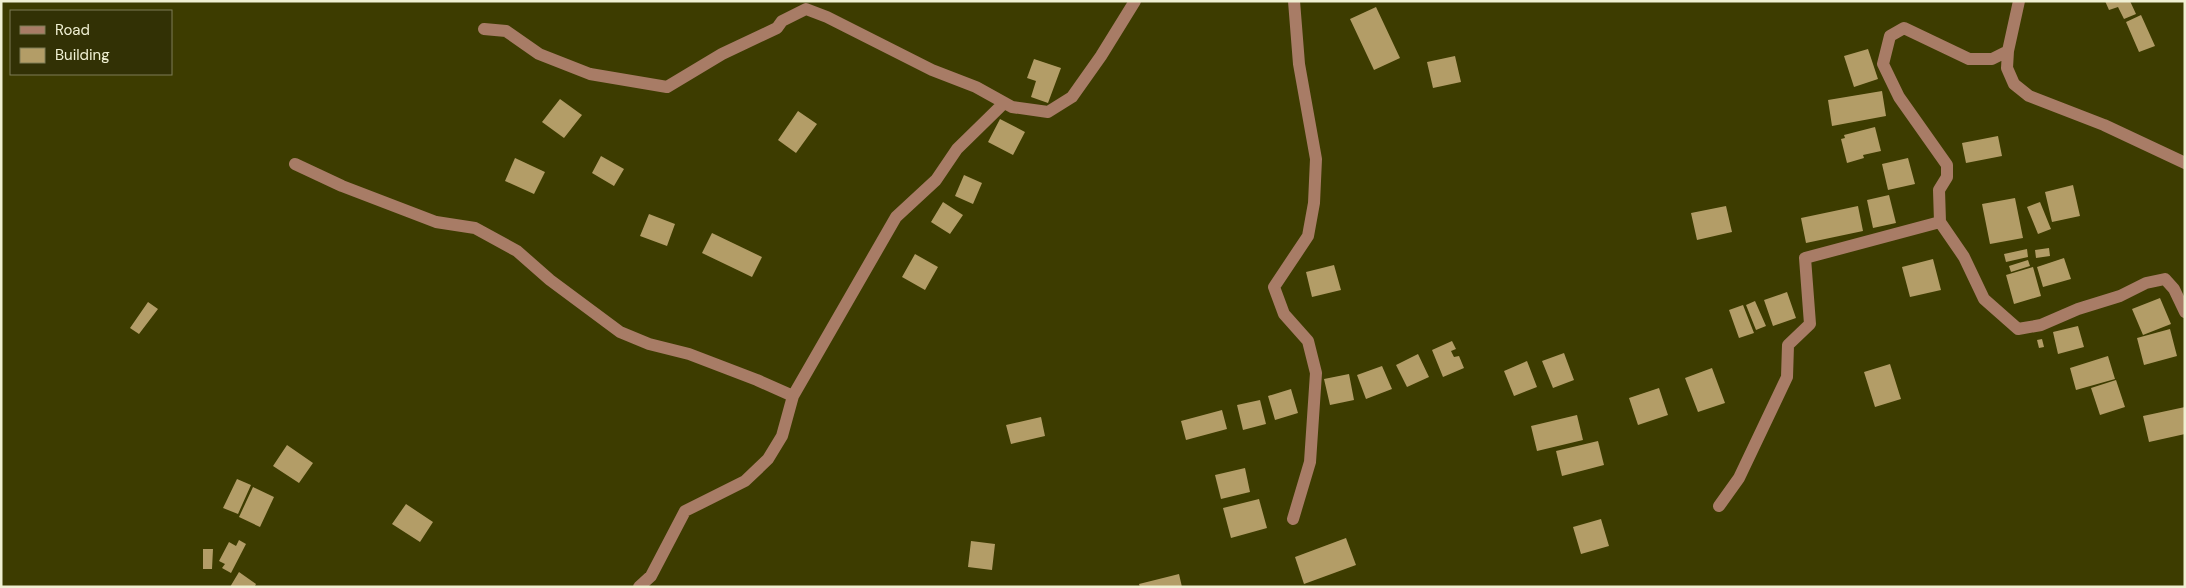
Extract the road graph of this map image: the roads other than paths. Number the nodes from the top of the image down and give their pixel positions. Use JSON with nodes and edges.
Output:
{"nodes":[{"id":1,"x":1135,"y":1,"type":"edge"},
{"id":2,"x":1294,"y":1,"type":"edge"},
{"id":3,"x":2019,"y":1,"type":"edge"},
{"id":4,"x":484,"y":29,"type":"dead end"},
{"id":5,"x":2008,"y":51,"type":"junction"},
{"id":6,"x":1004,"y":102,"type":"junction"},
{"id":7,"x":2185,"y":163,"type":"edge"},
{"id":8,"x":295,"y":164,"type":"dead end"},
{"id":9,"x":1940,"y":222,"type":"junction"},
{"id":10,"x":2185,"y":312,"type":"edge"},
{"id":11,"x":793,"y":396,"type":"junction"},
{"id":12,"x":1719,"y":506,"type":"dead end"},
{"id":13,"x":1293,"y":519,"type":"dead end"},
{"id":14,"x":639,"y":587,"type":"edge"}],
"edges":[{"from":1,"to":6,"type":"street"},
{"from":2,"to":13,"type":"street"},
{"from":3,"to":5,"type":"street"},
{"from":4,"to":6,"type":"street"},
{"from":5,"to":7,"type":"street"},
{"from":5,"to":9,"type":"street"},
{"from":6,"to":11,"type":"street"},
{"from":8,"to":11,"type":"street"},
{"from":9,"to":10,"type":"street"},
{"from":9,"to":12,"type":"street"},
{"from":11,"to":14,"type":"street"}]}
